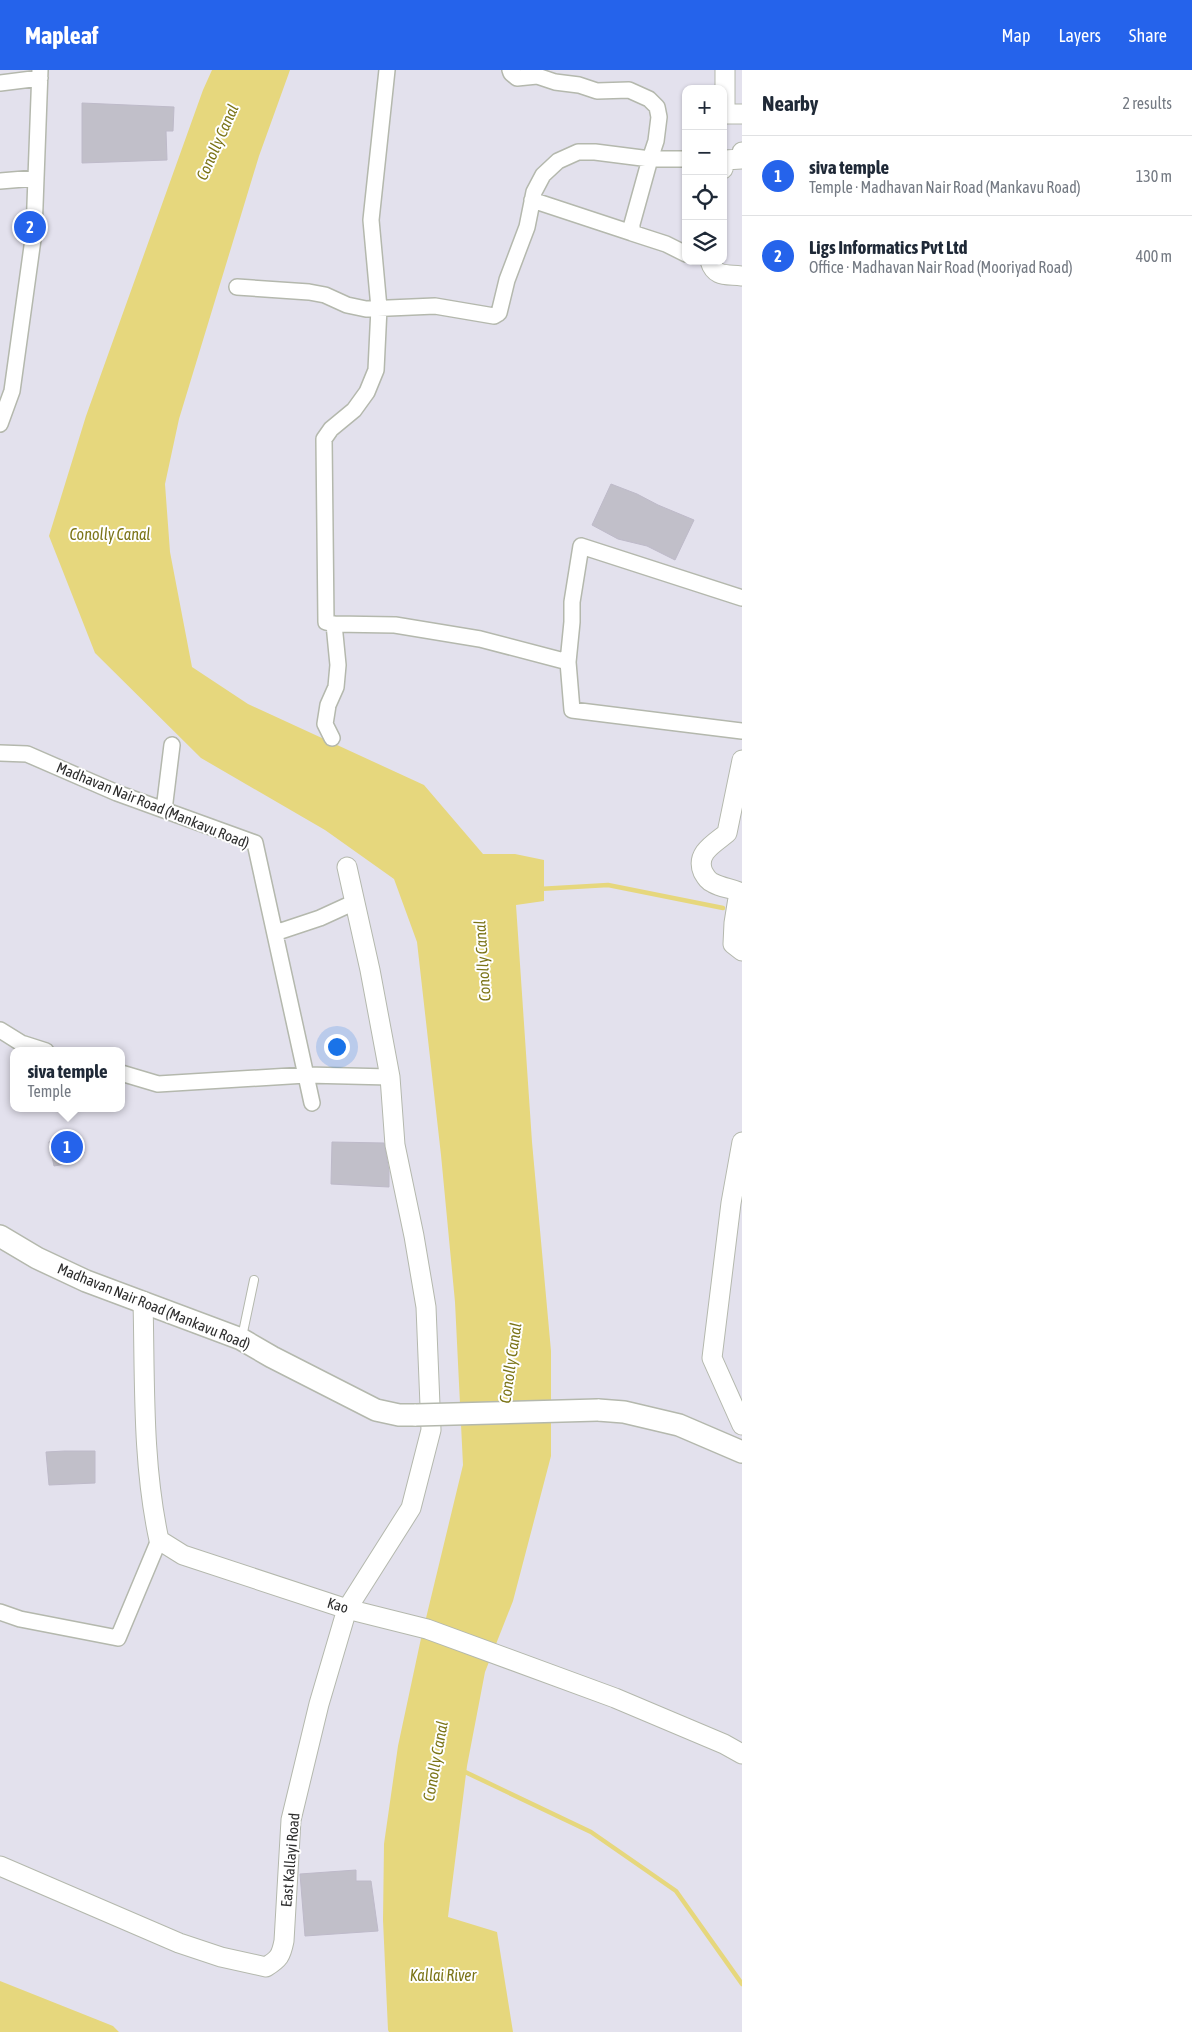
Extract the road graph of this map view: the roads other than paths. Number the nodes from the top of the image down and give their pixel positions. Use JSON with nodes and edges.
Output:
{"nodes":[{"id":1,"x":387,"y":70,"type":"edge"},
{"id":2,"x":510,"y":70,"type":"edge"},
{"id":3,"x":725,"y":70,"type":"edge"},
{"id":4,"x":40,"y":74,"type":"edge"},
{"id":5,"x":0,"y":83,"type":"edge"},
{"id":6,"x":742,"y":114,"type":"edge"},
{"id":7,"x":650,"y":159,"type":"junction"},
{"id":8,"x":682,"y":159,"type":"edge"},
{"id":9,"x":36,"y":178,"type":"junction"},
{"id":10,"x":0,"y":181,"type":"edge"},
{"id":11,"x":532,"y":200,"type":"junction"},
{"id":12,"x":632,"y":233,"type":"junction"},
{"id":13,"x":682,"y":252,"type":"edge"},
{"id":14,"x":713,"y":267,"type":"edge"},
{"id":15,"x":742,"y":276,"type":"edge"},
{"id":16,"x":237,"y":287,"type":"dead end"},
{"id":17,"x":379,"y":308,"type":"junction"},
{"id":18,"x":0,"y":424,"type":"edge"},
{"id":19,"x":742,"y":598,"type":"edge"},
{"id":20,"x":334,"y":624,"type":"junction"},
{"id":21,"x":568,"y":662,"type":"junction"},
{"id":22,"x":742,"y":731,"type":"edge"},
{"id":23,"x":332,"y":738,"type":"dead end"},
{"id":24,"x":172,"y":745,"type":"dead end"},
{"id":25,"x":0,"y":753,"type":"edge"},
{"id":26,"x":742,"y":760,"type":"edge"},
{"id":27,"x":164,"y":810,"type":"junction"},
{"id":28,"x":347,"y":867,"type":"dead end"},
{"id":29,"x":355,"y":902,"type":"junction"},
{"id":30,"x":275,"y":933,"type":"junction"},
{"id":31,"x":742,"y":951,"type":"edge"},
{"id":32,"x":0,"y":1030,"type":"edge"},
{"id":33,"x":34,"y":1047,"type":"edge"},
{"id":34,"x":125,"y":1074,"type":"edge"},
{"id":35,"x":306,"y":1076,"type":"junction"},
{"id":36,"x":390,"y":1077,"type":"junction"},
{"id":37,"x":312,"y":1103,"type":"dead end"},
{"id":38,"x":742,"y":1142,"type":"edge"},
{"id":39,"x":0,"y":1236,"type":"edge"},
{"id":40,"x":254,"y":1280,"type":"dead end"},
{"id":41,"x":143,"y":1300,"type":"junction"},
{"id":42,"x":241,"y":1339,"type":"junction"},
{"id":43,"x":742,"y":1425,"type":"edge"},
{"id":44,"x":742,"y":1452,"type":"edge"},
{"id":45,"x":159,"y":1540,"type":"junction"},
{"id":46,"x":347,"y":1609,"type":"junction"},
{"id":47,"x":0,"y":1612,"type":"edge"},
{"id":48,"x":742,"y":1754,"type":"edge"},
{"id":49,"x":0,"y":1866,"type":"edge"}],
"edges":[{"from":1,"to":17,"type":"street"},
{"from":2,"to":7,"type":"street"},
{"from":3,"to":6,"type":"street"},
{"from":4,"to":5,"type":"street"},
{"from":4,"to":9,"type":"street"},
{"from":7,"to":8,"type":"street"},
{"from":7,"to":11,"type":"street"},
{"from":7,"to":12,"type":"street"},
{"from":9,"to":10,"type":"street"},
{"from":9,"to":18,"type":"street"},
{"from":11,"to":12,"type":"street"},
{"from":11,"to":17,"type":"street"},
{"from":12,"to":13,"type":"street"},
{"from":14,"to":15,"type":"street"},
{"from":16,"to":17,"type":"street"},
{"from":17,"to":20,"type":"street"},
{"from":19,"to":21,"type":"street"},
{"from":20,"to":21,"type":"street"},
{"from":20,"to":23,"type":"street"},
{"from":21,"to":22,"type":"street"},
{"from":24,"to":27,"type":"street"},
{"from":25,"to":27,"type":"street","name":"Madhavan Nair Road (Mankavu Road)"},
{"from":26,"to":31,"type":"street"},
{"from":27,"to":30,"type":"street","name":"Madhavan Nair Road (Mankavu Road)"},
{"from":28,"to":29,"type":"street","name":"East Kallayi Road"},
{"from":29,"to":30,"type":"street"},
{"from":29,"to":36,"type":"street","name":"East Kallayi Road"},
{"from":30,"to":35,"type":"street","name":"Madhavan Nair Road (Mankavu Road)"},
{"from":32,"to":33,"type":"street"},
{"from":34,"to":35,"type":"street"},
{"from":35,"to":36,"type":"street"},
{"from":35,"to":37,"type":"street","name":"Madhavan Nair Road (Mankavu Road)"},
{"from":36,"to":46,"type":"street","name":"East Kallayi Road"},
{"from":38,"to":43,"type":"street"},
{"from":39,"to":41,"type":"main road","name":"Madhavan Nair Road (Mankavu Road)"},
{"from":40,"to":42,"type":"lane"},
{"from":41,"to":42,"type":"main road","name":"Madhavan Nair Road (Mankavu Road)"},
{"from":41,"to":45,"type":"street"},
{"from":42,"to":44,"type":"main road","name":"Madhavan Nair Road (Mankavu Road)","bridge":true},
{"from":45,"to":46,"type":"street","name":"Kao"},
{"from":45,"to":47,"type":"street"},
{"from":46,"to":48,"type":"street","name":"Kao"},
{"from":46,"to":49,"type":"street","name":"East Kallayi Road"}]}
